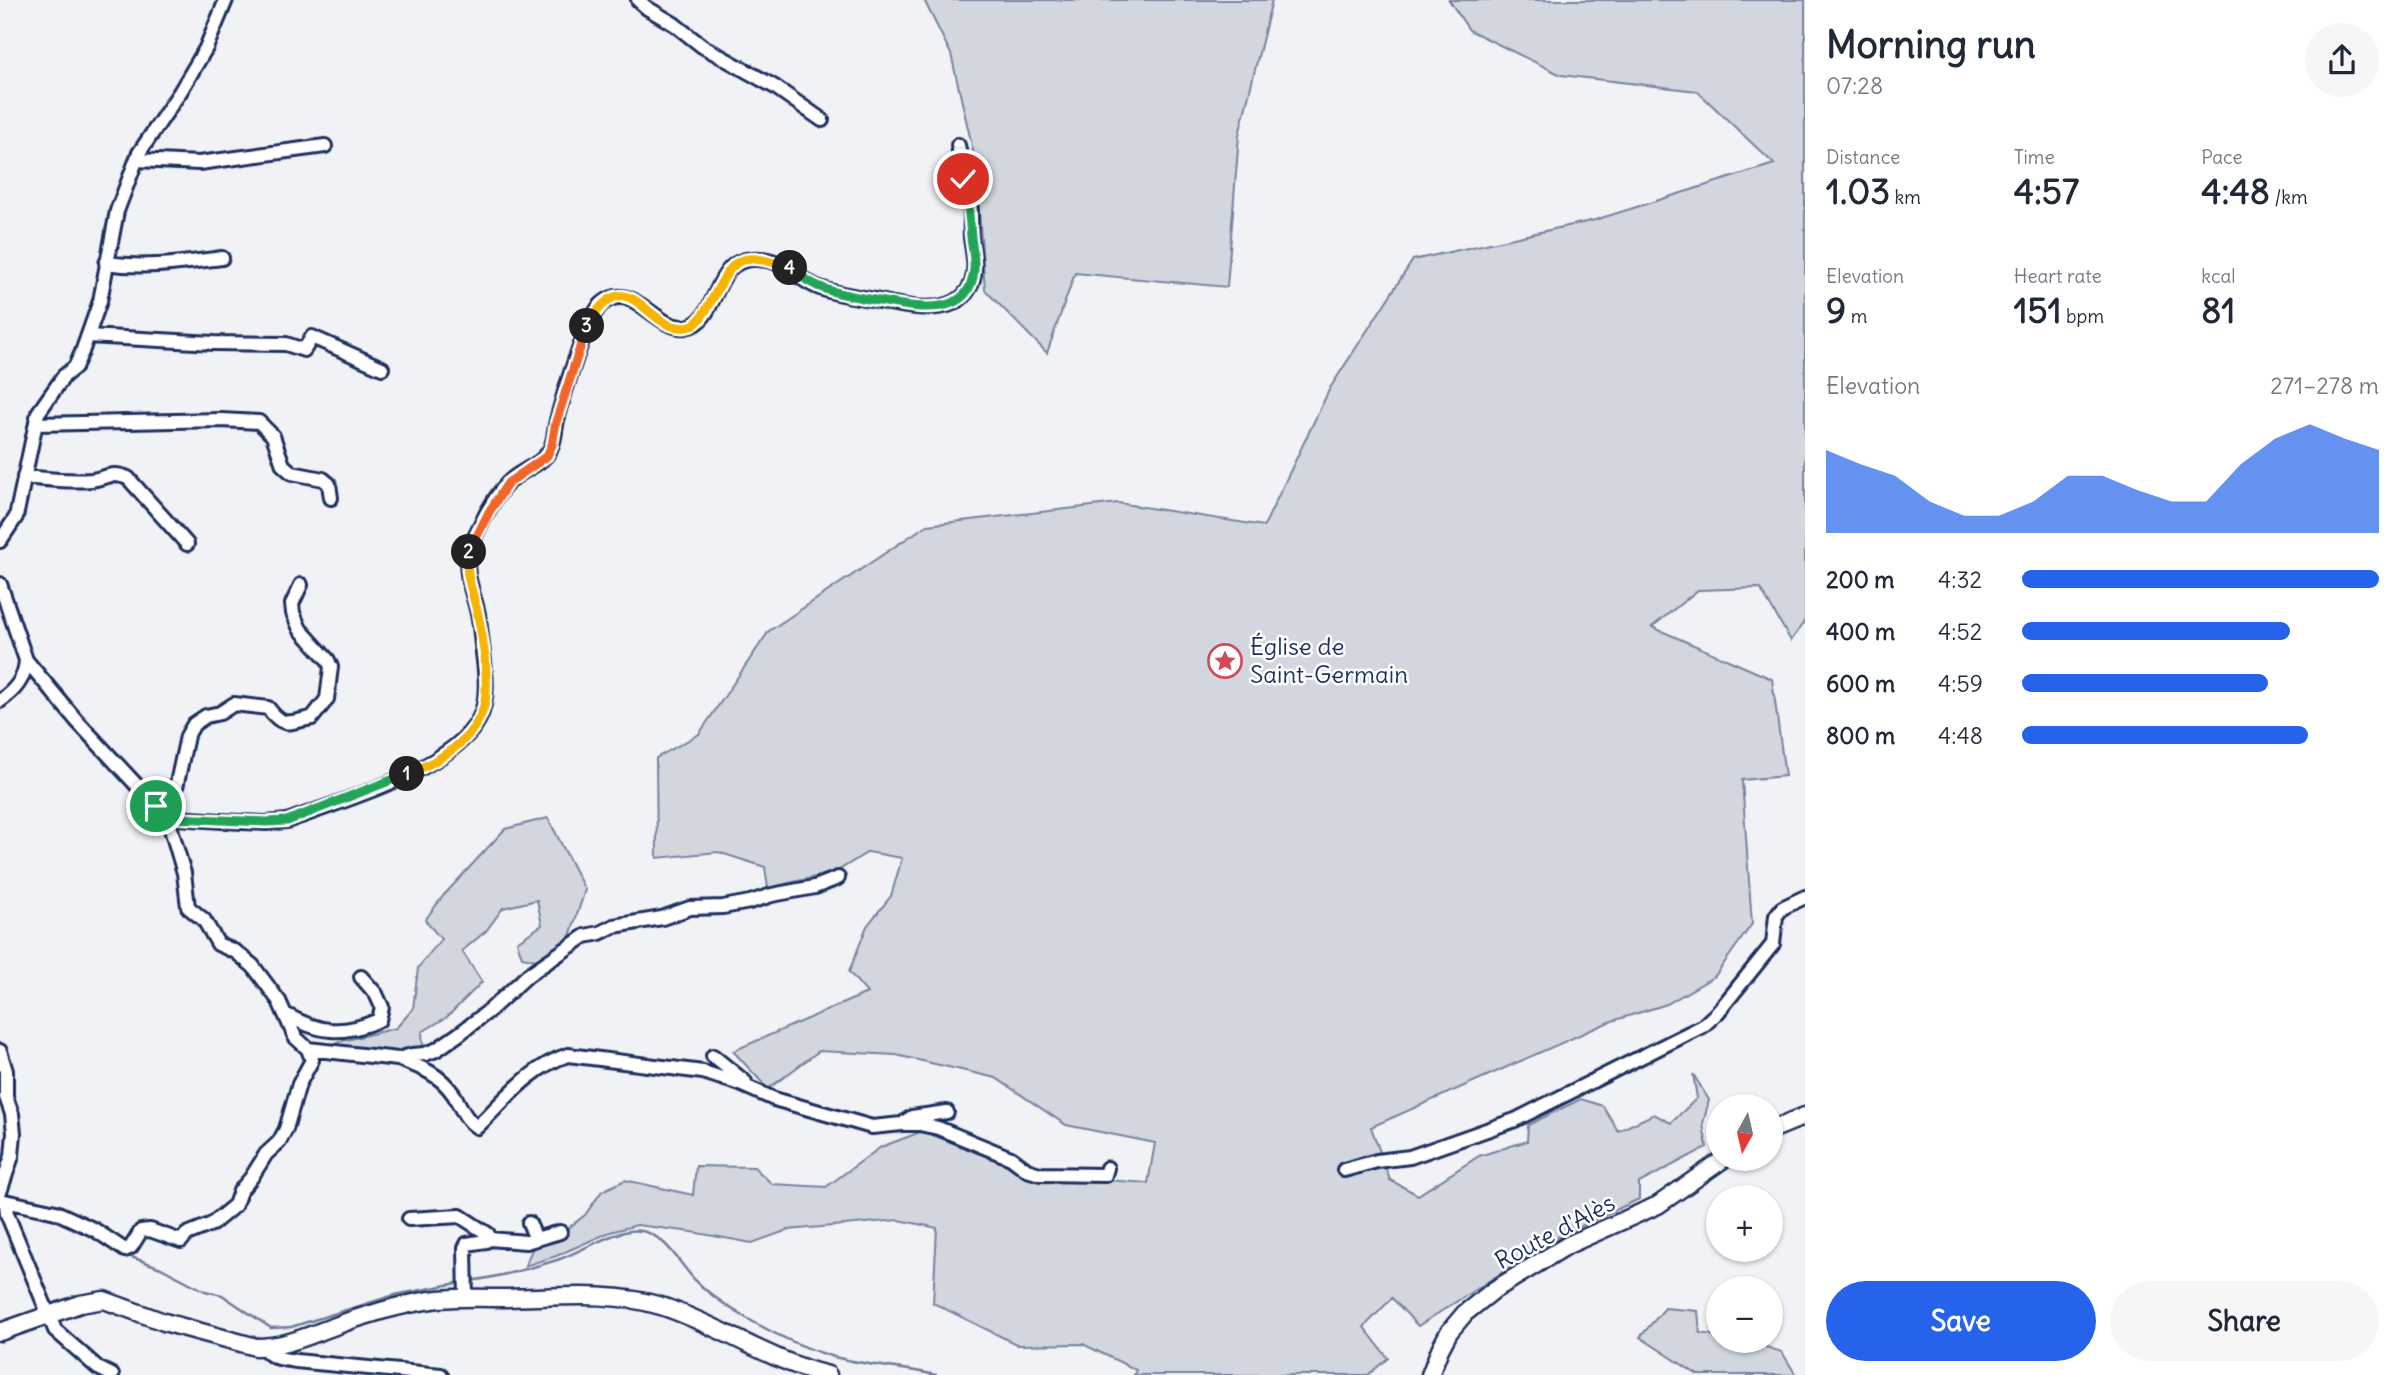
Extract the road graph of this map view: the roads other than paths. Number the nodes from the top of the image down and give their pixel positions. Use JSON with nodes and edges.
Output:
{"nodes":[{"id":1,"x":226,"y":0,"type":"edge"},
{"id":2,"x":638,"y":0,"type":"edge"},
{"id":3,"x":822,"y":120,"type":"dead end"},
{"id":4,"x":958,"y":145,"type":"dead end"},
{"id":5,"x":325,"y":146,"type":"dead end"},
{"id":6,"x":137,"y":160,"type":"junction"},
{"id":7,"x":222,"y":258,"type":"dead end"},
{"id":8,"x":106,"y":263,"type":"junction"},
{"id":9,"x":88,"y":336,"type":"junction"},
{"id":10,"x":382,"y":368,"type":"dead end"},
{"id":11,"x":36,"y":424,"type":"junction"},
{"id":12,"x":24,"y":477,"type":"junction"},
{"id":13,"x":331,"y":498,"type":"dead end"},
{"id":14,"x":0,"y":541,"type":"edge"},
{"id":15,"x":187,"y":544,"type":"dead end"},
{"id":16,"x":0,"y":584,"type":"edge"},
{"id":17,"x":300,"y":585,"type":"dead end"},
{"id":18,"x":26,"y":660,"type":"junction"},
{"id":19,"x":0,"y":701,"type":"edge"},
{"id":20,"x":170,"y":816,"type":"junction"},
{"id":21,"x":838,"y":878,"type":"dead end"},
{"id":22,"x":1805,"y":897,"type":"edge"},
{"id":23,"x":361,"y":977,"type":"dead end"},
{"id":24,"x":285,"y":1014,"type":"junction"},
{"id":25,"x":308,"y":1049,"type":"junction"},
{"id":26,"x":0,"y":1051,"type":"edge"},
{"id":27,"x":713,"y":1056,"type":"dead end"},
{"id":28,"x":398,"y":1059,"type":"junction"},
{"id":29,"x":747,"y":1087,"type":"junction"},
{"id":30,"x":947,"y":1112,"type":"dead end"},
{"id":31,"x":1805,"y":1116,"type":"edge"},
{"id":32,"x":902,"y":1124,"type":"junction"},
{"id":33,"x":1783,"y":1125,"type":"edge"},
{"id":34,"x":1107,"y":1168,"type":"dead end"},
{"id":35,"x":1345,"y":1170,"type":"dead end"},
{"id":36,"x":1706,"y":1171,"type":"edge"},
{"id":37,"x":3,"y":1202,"type":"edge"},
{"id":38,"x":409,"y":1219,"type":"dead end"},
{"id":39,"x":529,"y":1223,"type":"dead end"},
{"id":40,"x":560,"y":1232,"type":"dead end"},
{"id":41,"x":489,"y":1239,"type":"junction"},
{"id":42,"x":536,"y":1239,"type":"junction"},
{"id":43,"x":465,"y":1287,"type":"junction"},
{"id":44,"x":48,"y":1314,"type":"junction"},
{"id":45,"x":327,"y":1329,"type":"junction"},
{"id":46,"x":198,"y":1330,"type":"junction"},
{"id":47,"x":0,"y":1332,"type":"edge"},
{"id":48,"x":264,"y":1347,"type":"junction"},
{"id":49,"x":1431,"y":1373,"type":"edge"},
{"id":50,"x":113,"y":1375,"type":"edge"},
{"id":51,"x":441,"y":1375,"type":"edge"},
{"id":52,"x":828,"y":1375,"type":"edge"}],
"edges":[{"from":1,"to":6,"type":"street"},
{"from":2,"to":3,"type":"street"},
{"from":4,"to":20,"type":"street"},
{"from":5,"to":6,"type":"street"},
{"from":6,"to":8,"type":"street"},
{"from":7,"to":8,"type":"street"},
{"from":8,"to":9,"type":"street"},
{"from":9,"to":10,"type":"street"},
{"from":9,"to":11,"type":"street"},
{"from":11,"to":12,"type":"street"},
{"from":11,"to":13,"type":"street"},
{"from":12,"to":14,"type":"street"},
{"from":12,"to":15,"type":"street"},
{"from":16,"to":18,"type":"street"},
{"from":17,"to":20,"type":"street"},
{"from":18,"to":19,"type":"street"},
{"from":18,"to":20,"type":"street"},
{"from":20,"to":24,"type":"street"},
{"from":21,"to":28,"type":"street"},
{"from":22,"to":35,"type":"street"},
{"from":23,"to":24,"type":"street"},
{"from":24,"to":25,"type":"street"},
{"from":25,"to":28,"type":"street"},
{"from":25,"to":37,"type":"street"},
{"from":26,"to":37,"type":"street"},
{"from":27,"to":29,"type":"street"},
{"from":28,"to":29,"type":"street"},
{"from":29,"to":32,"type":"street"},
{"from":30,"to":32,"type":"street"},
{"from":31,"to":33,"type":"main road"},
{"from":32,"to":34,"type":"street"},
{"from":36,"to":49,"type":"main road","name":"Route d'Alès"},
{"from":37,"to":44,"type":"street"},
{"from":38,"to":41,"type":"street"},
{"from":39,"to":42,"type":"street"},
{"from":40,"to":42,"type":"street"},
{"from":41,"to":42,"type":"street"},
{"from":41,"to":43,"type":"street"},
{"from":43,"to":45,"type":"main road"},
{"from":43,"to":52,"type":"main road"},
{"from":44,"to":46,"type":"main road"},
{"from":44,"to":47,"type":"main road"},
{"from":44,"to":50,"type":"street"},
{"from":45,"to":46,"type":"main road"},
{"from":45,"to":48,"type":"main road"},
{"from":46,"to":48,"type":"main road"},
{"from":48,"to":51,"type":"street"}]}
